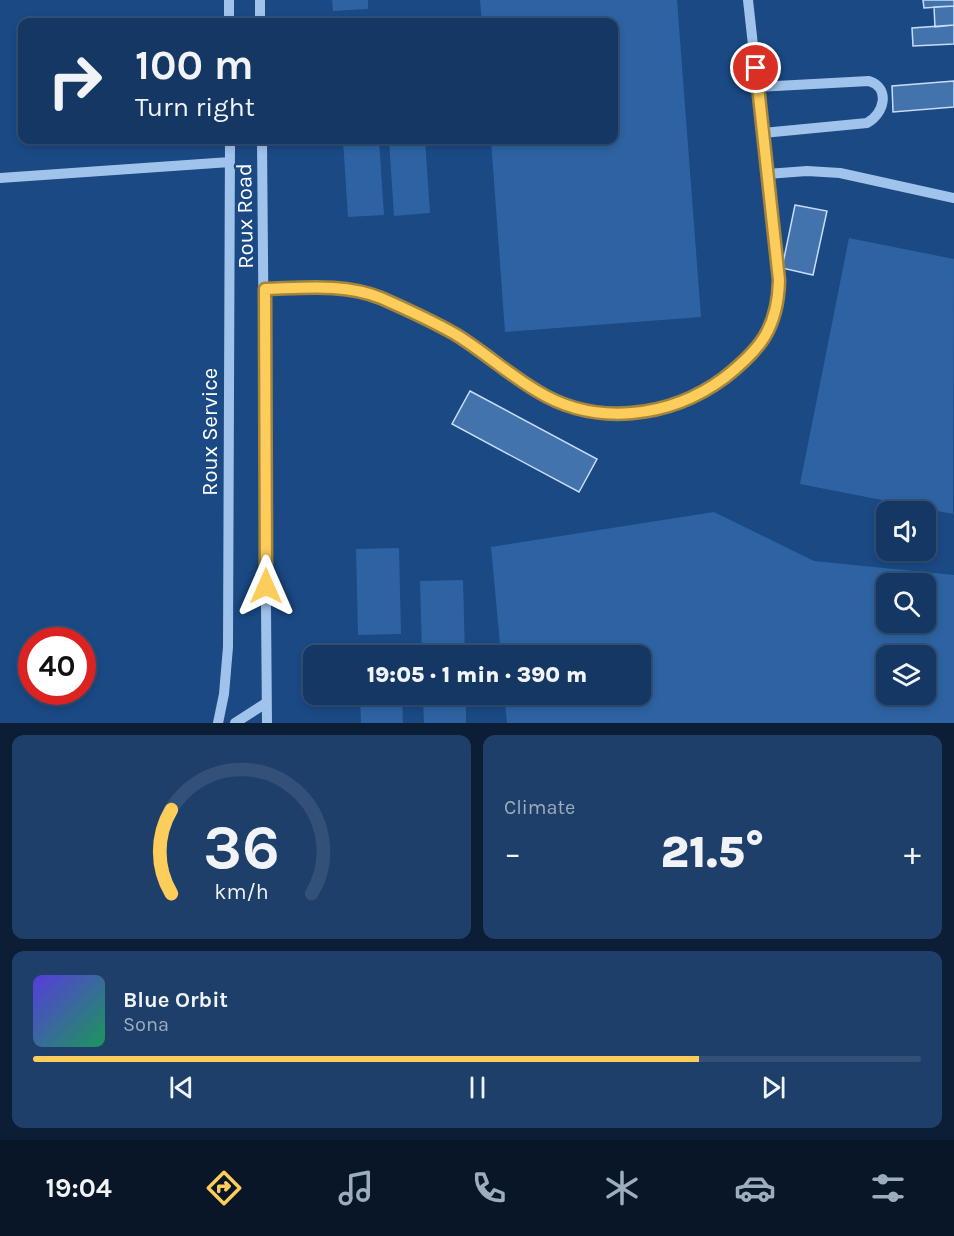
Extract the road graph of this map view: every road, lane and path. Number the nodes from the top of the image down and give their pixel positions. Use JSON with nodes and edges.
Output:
{"nodes":[{"id":1,"x":229,"y":0,"type":"edge"},
{"id":2,"x":260,"y":0,"type":"edge"},
{"id":3,"x":748,"y":0,"type":"edge"},
{"id":4,"x":229,"y":18,"type":"edge"},
{"id":5,"x":260,"y":18,"type":"edge"},
{"id":6,"x":758,"y":87,"type":"junction"},
{"id":7,"x":763,"y":133,"type":"junction"},
{"id":8,"x":230,"y":144,"type":"edge"},
{"id":9,"x":262,"y":144,"type":"edge"},
{"id":10,"x":230,"y":162,"type":"junction"},
{"id":11,"x":767,"y":174,"type":"junction"},
{"id":12,"x":0,"y":177,"type":"edge"},
{"id":13,"x":954,"y":198,"type":"edge"},
{"id":14,"x":265,"y":289,"type":"junction"},
{"id":15,"x":266,"y":703,"type":"junction"},
{"id":16,"x":218,"y":723,"type":"edge"},
{"id":17,"x":235,"y":723,"type":"edge"},
{"id":18,"x":267,"y":723,"type":"edge"}],
"edges":[{"from":1,"to":4,"type":"street"},
{"from":2,"to":5,"type":"street"},
{"from":3,"to":6,"type":"street"},
{"from":6,"to":7,"type":"street"},
{"from":6,"to":7,"type":"street"},
{"from":7,"to":11,"type":"street"},
{"from":8,"to":10,"type":"street","name":"Roux Service"},
{"from":9,"to":14,"type":"street","name":"Roux Road"},
{"from":10,"to":12,"type":"street"},
{"from":10,"to":16,"type":"street","name":"Roux Service"},
{"from":11,"to":13,"type":"street"},
{"from":11,"to":14,"type":"street"},
{"from":14,"to":15,"type":"street","name":"Roux Road"},
{"from":15,"to":17,"type":"street"},
{"from":15,"to":18,"type":"street","name":"Roux Road"}]}
